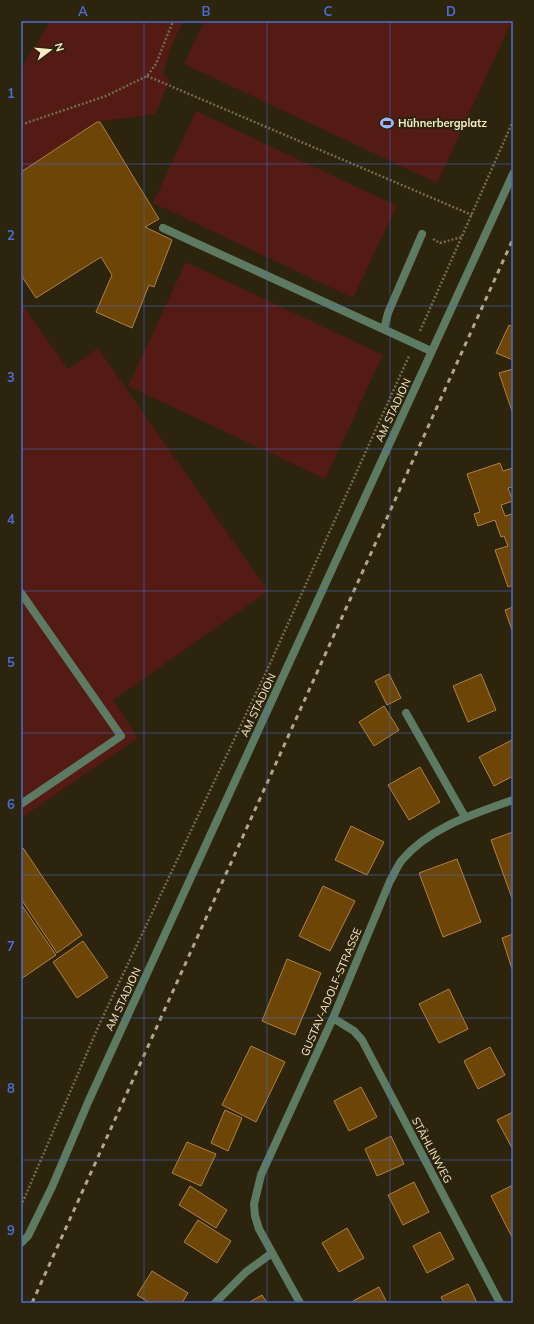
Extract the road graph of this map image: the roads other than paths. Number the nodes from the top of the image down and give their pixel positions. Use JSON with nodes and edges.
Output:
{"nodes":[{"id":1,"x":513,"y":174,"type":"edge"},
{"id":2,"x":162,"y":228,"type":"dead end"},
{"id":3,"x":422,"y":234,"type":"road end"},
{"id":4,"x":384,"y":329,"type":"junction"},
{"id":5,"x":432,"y":351,"type":"junction"},
{"id":6,"x":21,"y":593,"type":"edge"},
{"id":7,"x":406,"y":713,"type":"dead end"},
{"id":8,"x":513,"y":800,"type":"edge"},
{"id":9,"x":21,"y":804,"type":"edge"},
{"id":10,"x":465,"y":817,"type":"junction"},
{"id":11,"x":333,"y":1018,"type":"junction"},
{"id":12,"x":21,"y":1243,"type":"edge"},
{"id":13,"x":272,"y":1253,"type":"junction"},
{"id":14,"x":215,"y":1303,"type":"edge"},
{"id":15,"x":300,"y":1303,"type":"edge"},
{"id":16,"x":500,"y":1303,"type":"edge"}],
"edges":[{"from":1,"to":5,"type":"street","name":"AM STADION"},
{"from":2,"to":4,"type":"street"},
{"from":3,"to":4,"type":"street"},
{"from":4,"to":5,"type":"street"},
{"from":5,"to":12,"type":"street","name":"AM STADION"},
{"from":6,"to":9,"type":"street"},
{"from":7,"to":10,"type":"street"},
{"from":8,"to":10,"type":"street","name":"GUSTAV-ADOLF-STRASSE"},
{"from":10,"to":11,"type":"street","name":"GUSTAV-ADOLF-STRASSE"},
{"from":11,"to":13,"type":"street","name":"GUSTAV-ADOLF-STRASSE"},
{"from":11,"to":16,"type":"street","name":"STÄHLINWEG"},
{"from":13,"to":14,"type":"street"},
{"from":13,"to":15,"type":"street","name":"GUSTAV-ADOLF-STRASSE"}]}
